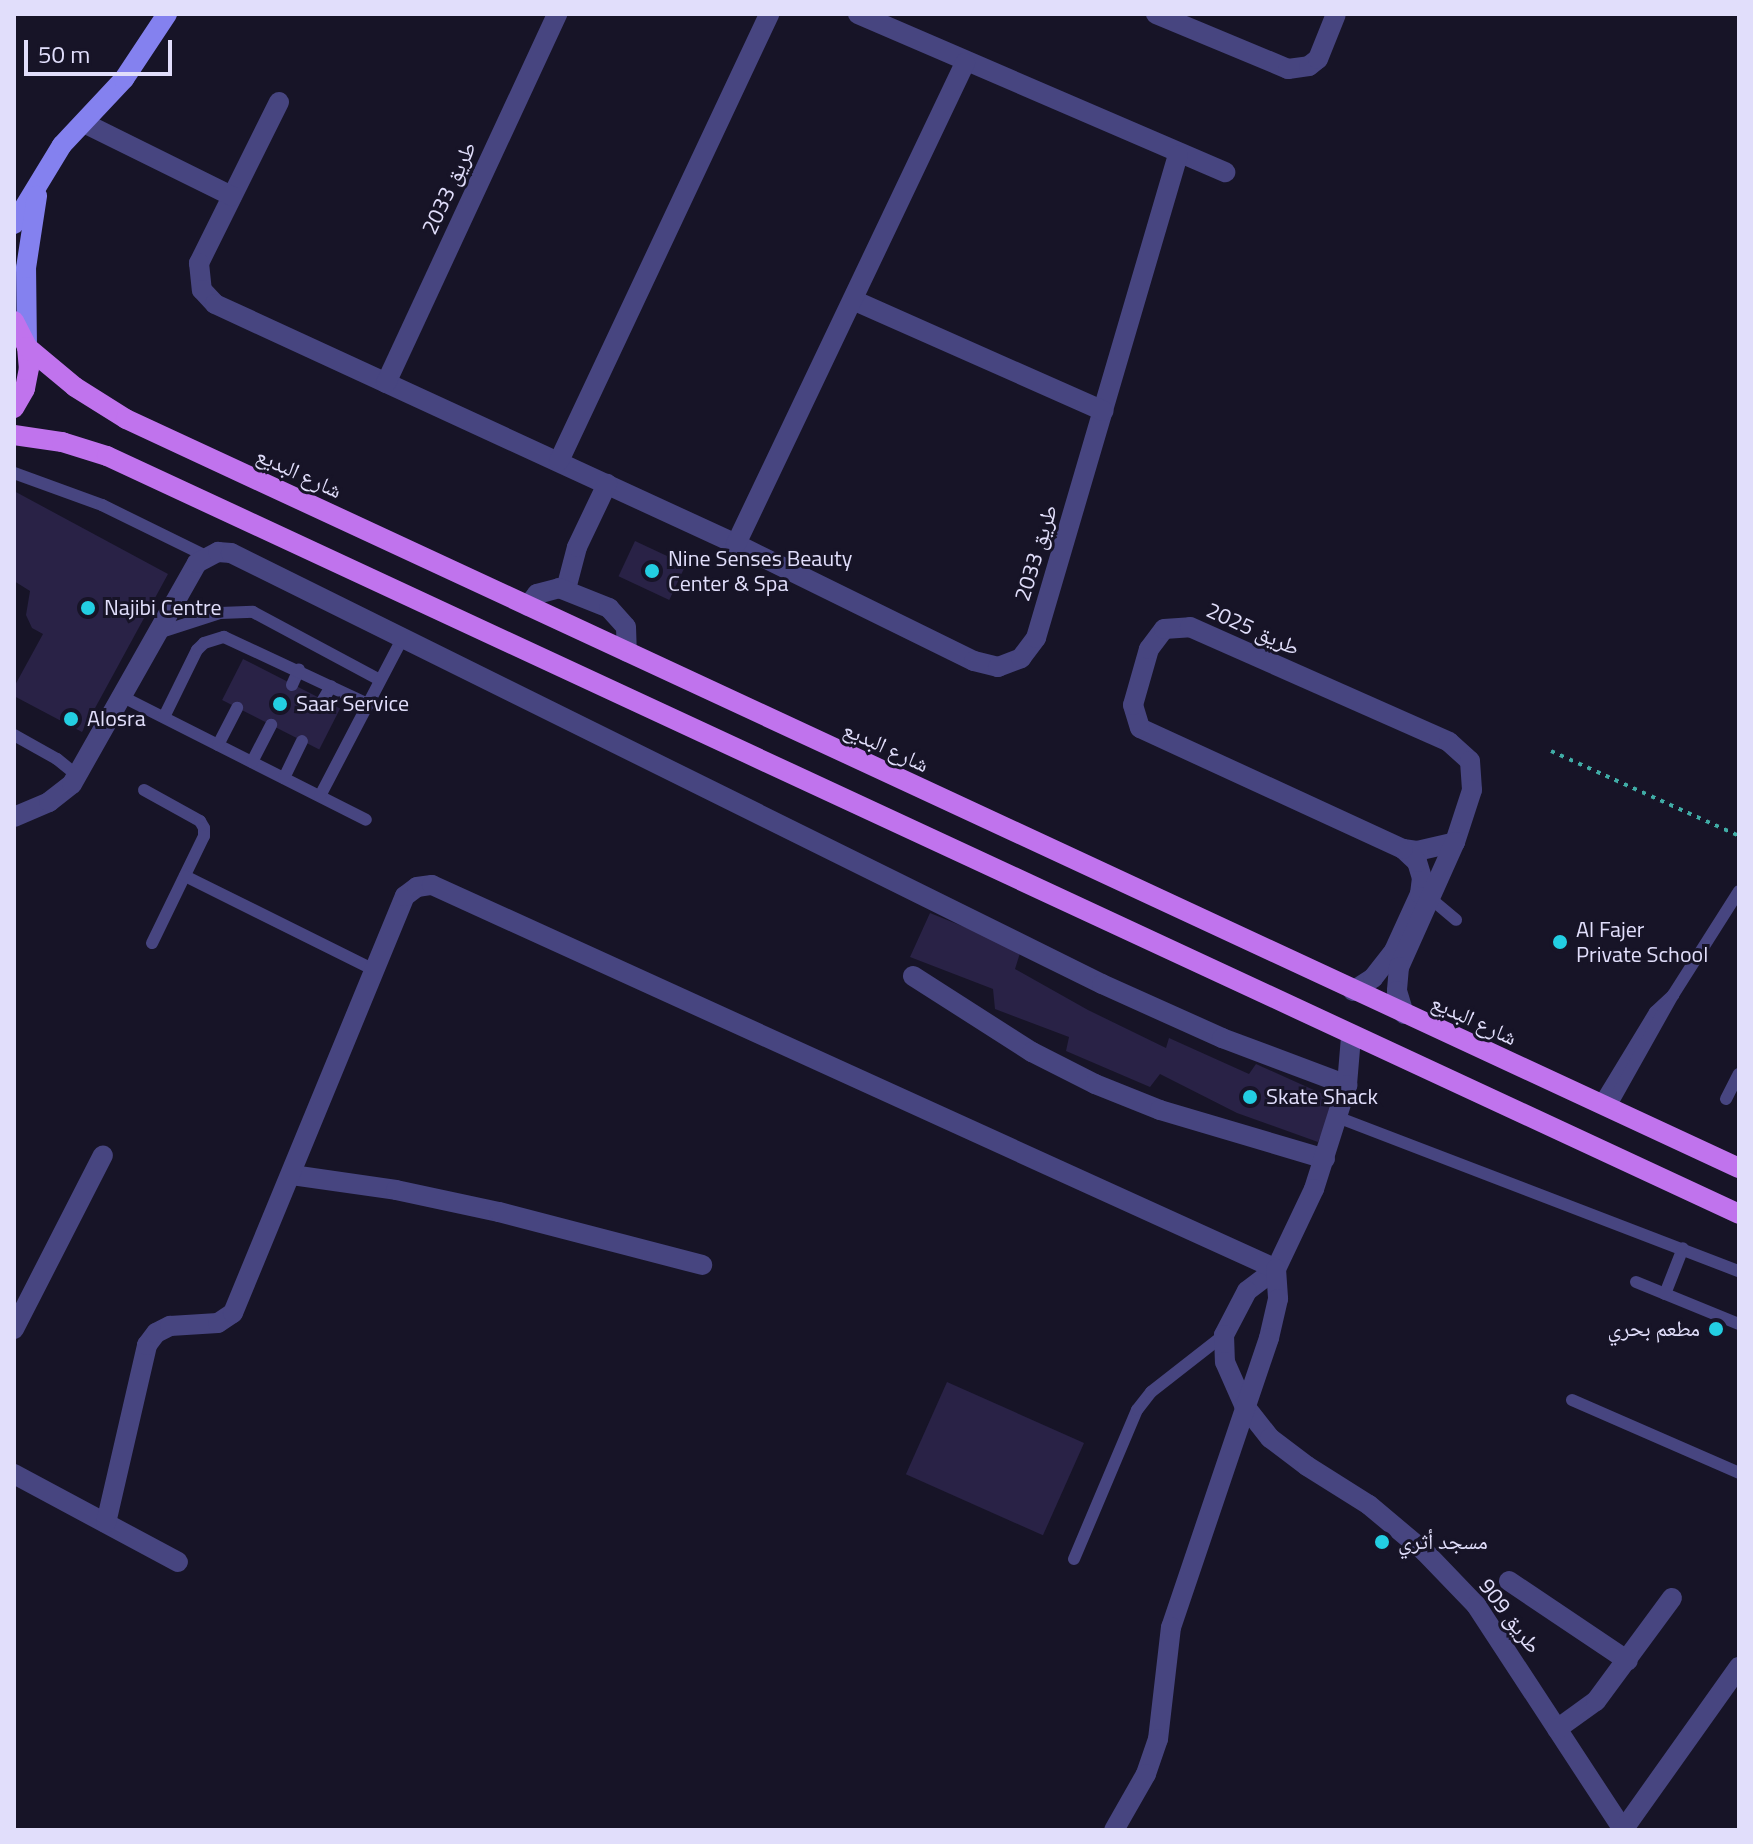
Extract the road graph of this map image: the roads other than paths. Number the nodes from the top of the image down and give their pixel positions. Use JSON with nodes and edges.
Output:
{"nodes":[{"id":1,"x":167,"y":14,"type":"edge"},
{"id":2,"x":557,"y":14,"type":"edge"},
{"id":3,"x":769,"y":14,"type":"edge"},
{"id":4,"x":858,"y":14,"type":"edge"},
{"id":5,"x":1156,"y":14,"type":"edge"},
{"id":6,"x":1336,"y":14,"type":"edge"},
{"id":7,"x":965,"y":63,"type":"junction"},
{"id":8,"x":279,"y":102,"type":"dead end"},
{"id":9,"x":84,"y":123,"type":"junction"},
{"id":10,"x":1178,"y":155,"type":"junction"},
{"id":11,"x":1225,"y":172,"type":"dead end"},
{"id":12,"x":42,"y":173,"type":"junction"},
{"id":13,"x":232,"y":196,"type":"junction"},
{"id":14,"x":14,"y":224,"type":"edge"},
{"id":15,"x":853,"y":300,"type":"junction"},
{"id":16,"x":14,"y":321,"type":"edge"},
{"id":17,"x":27,"y":347,"type":"junction"},
{"id":18,"x":386,"y":383,"type":"junction"},
{"id":19,"x":14,"y":408,"type":"edge"},
{"id":20,"x":1103,"y":411,"type":"junction"},
{"id":21,"x":14,"y":435,"type":"edge"},
{"id":22,"x":559,"y":461,"type":"junction"},
{"id":23,"x":14,"y":473,"type":"edge"},
{"id":24,"x":607,"y":484,"type":"junction"},
{"id":25,"x":736,"y":544,"type":"junction"},
{"id":26,"x":206,"y":556,"type":"junction"},
{"id":27,"x":566,"y":589,"type":"junction"},
{"id":28,"x":528,"y":606,"type":"junction"},
{"id":29,"x":155,"y":634,"type":"junction"},
{"id":30,"x":403,"y":637,"type":"junction"},
{"id":31,"x":627,"y":652,"type":"junction"},
{"id":32,"x":265,"y":653,"type":"junction"},
{"id":33,"x":257,"y":667,"type":"dead end"},
{"id":34,"x":299,"y":669,"type":"junction"},
{"id":35,"x":380,"y":680,"type":"junction"},
{"id":36,"x":292,"y":685,"type":"dead end"},
{"id":37,"x":331,"y":686,"type":"junction"},
{"id":38,"x":123,"y":697,"type":"junction"},
{"id":39,"x":323,"y":700,"type":"dead end"},
{"id":40,"x":368,"y":704,"type":"junction"},
{"id":41,"x":237,"y":708,"type":"dead end"},
{"id":42,"x":164,"y":717,"type":"junction"},
{"id":43,"x":271,"y":725,"type":"dead end"},
{"id":44,"x":14,"y":735,"type":"edge"},
{"id":45,"x":302,"y":741,"type":"dead end"},
{"id":46,"x":218,"y":745,"type":"junction"},
{"id":47,"x":252,"y":762,"type":"junction"},
{"id":48,"x":78,"y":776,"type":"junction"},
{"id":49,"x":284,"y":778,"type":"junction"},
{"id":50,"x":144,"y":790,"type":"dead end"},
{"id":51,"x":320,"y":796,"type":"junction"},
{"id":52,"x":15,"y":816,"type":"edge"},
{"id":53,"x":366,"y":820,"type":"dead end"},
{"id":54,"x":1455,"y":842,"type":"junction"},
{"id":55,"x":1403,"y":849,"type":"junction"},
{"id":56,"x":185,"y":876,"type":"junction"},
{"id":57,"x":1430,"y":898,"type":"junction"},
{"id":58,"x":1737,"y":898,"type":"edge"},
{"id":59,"x":1456,"y":920,"type":"dead end"},
{"id":60,"x":152,"y":943,"type":"dead end"},
{"id":61,"x":374,"y":970,"type":"junction"},
{"id":62,"x":913,"y":976,"type":"dead end"},
{"id":63,"x":1353,"y":991,"type":"junction"},
{"id":64,"x":1404,"y":1014,"type":"junction"},
{"id":65,"x":1351,"y":1037,"type":"junction"},
{"id":66,"x":1739,"y":1074,"type":"edge"},
{"id":67,"x":1347,"y":1085,"type":"junction"},
{"id":68,"x":1726,"y":1099,"type":"dead end"},
{"id":69,"x":1604,"y":1107,"type":"junction"},
{"id":70,"x":1337,"y":1117,"type":"junction"},
{"id":71,"x":103,"y":1155,"type":"dead end"},
{"id":72,"x":1325,"y":1159,"type":"junction"},
{"id":73,"x":1739,"y":1168,"type":"edge"},
{"id":74,"x":292,"y":1175,"type":"junction"},
{"id":75,"x":1739,"y":1214,"type":"edge"},
{"id":76,"x":1683,"y":1248,"type":"junction"},
{"id":77,"x":702,"y":1265,"type":"dead end"},
{"id":78,"x":1276,"y":1269,"type":"junction"},
{"id":79,"x":1739,"y":1271,"type":"edge"},
{"id":80,"x":1636,"y":1282,"type":"dead end"},
{"id":81,"x":1665,"y":1294,"type":"junction"},
{"id":82,"x":1739,"y":1324,"type":"edge"},
{"id":83,"x":14,"y":1329,"type":"edge"},
{"id":84,"x":1224,"y":1335,"type":"junction"},
{"id":85,"x":1572,"y":1400,"type":"dead end"},
{"id":86,"x":1244,"y":1405,"type":"junction"},
{"id":87,"x":1739,"y":1473,"type":"edge"},
{"id":88,"x":14,"y":1474,"type":"edge"},
{"id":89,"x":106,"y":1523,"type":"junction"},
{"id":90,"x":1074,"y":1559,"type":"dead end"},
{"id":91,"x":178,"y":1562,"type":"dead end"},
{"id":92,"x":1509,"y":1581,"type":"dead end"},
{"id":93,"x":1672,"y":1598,"type":"dead end"},
{"id":94,"x":1628,"y":1661,"type":"junction"},
{"id":95,"x":1739,"y":1667,"type":"edge"},
{"id":96,"x":1557,"y":1729,"type":"junction"},
{"id":97,"x":1114,"y":1830,"type":"edge"},
{"id":98,"x":1623,"y":1830,"type":"edge"}],
"edges":[{"from":1,"to":9,"type":"street"},
{"from":2,"to":18,"type":"street","name":"طريق 2033"},
{"from":3,"to":22,"type":"street"},
{"from":4,"to":7,"type":"street"},
{"from":5,"to":6,"type":"street"},
{"from":7,"to":10,"type":"street"},
{"from":7,"to":15,"type":"street"},
{"from":8,"to":13,"type":"street","name":"طريق 2033"},
{"from":9,"to":12,"type":"street"},
{"from":9,"to":13,"type":"street"},
{"from":10,"to":11,"type":"street"},
{"from":10,"to":20,"type":"street","name":"طريق 2033"},
{"from":12,"to":14,"type":"street"},
{"from":12,"to":17,"type":"street"},
{"from":13,"to":18,"type":"street","name":"طريق 2033"},
{"from":15,"to":20,"type":"street"},
{"from":15,"to":25,"type":"street"},
{"from":16,"to":17,"type":"main road"},
{"from":17,"to":19,"type":"main road"},
{"from":17,"to":28,"type":"main road","name":"شارع البديع"},
{"from":18,"to":22,"type":"street","name":"طريق 2033"},
{"from":20,"to":25,"type":"street","name":"طريق 2033"},
{"from":21,"to":65,"type":"main road"},
{"from":22,"to":24,"type":"street","name":"طريق 2033"},
{"from":23,"to":26,"type":"lane"},
{"from":24,"to":25,"type":"street","name":"طريق 2033"},
{"from":24,"to":27,"type":"street"},
{"from":26,"to":29,"type":"street"},
{"from":26,"to":30,"type":"street"},
{"from":27,"to":28,"type":"street"},
{"from":27,"to":31,"type":"street"},
{"from":28,"to":31,"type":"main road","name":"شارع البديع"},
{"from":29,"to":35,"type":"lane"},
{"from":29,"to":38,"type":"street"},
{"from":30,"to":35,"type":"lane"},
{"from":30,"to":67,"type":"street"},
{"from":31,"to":63,"type":"main road","name":"شارع البديع"},
{"from":32,"to":33,"type":"lane"},
{"from":32,"to":34,"type":"lane"},
{"from":32,"to":42,"type":"lane"},
{"from":34,"to":36,"type":"lane"},
{"from":34,"to":37,"type":"lane"},
{"from":35,"to":40,"type":"lane"},
{"from":37,"to":39,"type":"lane"},
{"from":37,"to":40,"type":"lane"},
{"from":38,"to":42,"type":"lane"},
{"from":38,"to":48,"type":"street"},
{"from":40,"to":51,"type":"lane"},
{"from":41,"to":46,"type":"lane"},
{"from":42,"to":46,"type":"lane"},
{"from":43,"to":47,"type":"lane"},
{"from":44,"to":48,"type":"lane"},
{"from":45,"to":49,"type":"lane"},
{"from":46,"to":47,"type":"lane"},
{"from":47,"to":49,"type":"lane"},
{"from":48,"to":52,"type":"street"},
{"from":49,"to":51,"type":"lane"},
{"from":50,"to":56,"type":"lane"},
{"from":51,"to":53,"type":"lane"},
{"from":54,"to":55,"type":"street","name":"طريق 2025"},
{"from":54,"to":55,"type":"street","name":"طريق 2025"},
{"from":54,"to":57,"type":"street","name":"طريق 2025"},
{"from":55,"to":63,"type":"street"},
{"from":56,"to":60,"type":"lane"},
{"from":56,"to":61,"type":"lane"},
{"from":57,"to":59,"type":"lane"},
{"from":57,"to":64,"type":"street","name":"طريق 2025"},
{"from":58,"to":69,"type":"lane"},
{"from":61,"to":74,"type":"street"},
{"from":61,"to":78,"type":"street"},
{"from":62,"to":72,"type":"street"},
{"from":63,"to":64,"type":"main road","name":"شارع البديع"},
{"from":64,"to":69,"type":"main road","name":"شارع البديع"},
{"from":65,"to":67,"type":"street"},
{"from":65,"to":75,"type":"main road"},
{"from":66,"to":68,"type":"lane"},
{"from":67,"to":70,"type":"street"},
{"from":69,"to":73,"type":"main road","name":"شارع البديع"},
{"from":70,"to":72,"type":"street"},
{"from":70,"to":76,"type":"lane"},
{"from":71,"to":83,"type":"street"},
{"from":72,"to":78,"type":"street"},
{"from":74,"to":77,"type":"street"},
{"from":74,"to":89,"type":"street"},
{"from":76,"to":79,"type":"lane"},
{"from":76,"to":81,"type":"lane"},
{"from":78,"to":84,"type":"street"},
{"from":78,"to":86,"type":"street"},
{"from":80,"to":81,"type":"lane"},
{"from":81,"to":82,"type":"lane"},
{"from":84,"to":86,"type":"street","name":"طريق 909"},
{"from":84,"to":90,"type":"lane"},
{"from":85,"to":87,"type":"lane"},
{"from":86,"to":96,"type":"street","name":"طريق 909"},
{"from":86,"to":97,"type":"street"},
{"from":88,"to":89,"type":"street"},
{"from":89,"to":91,"type":"street"},
{"from":92,"to":94,"type":"street"},
{"from":93,"to":94,"type":"street"},
{"from":94,"to":96,"type":"street"},
{"from":95,"to":98,"type":"street"},
{"from":96,"to":98,"type":"street","name":"طريق 909"}]}
